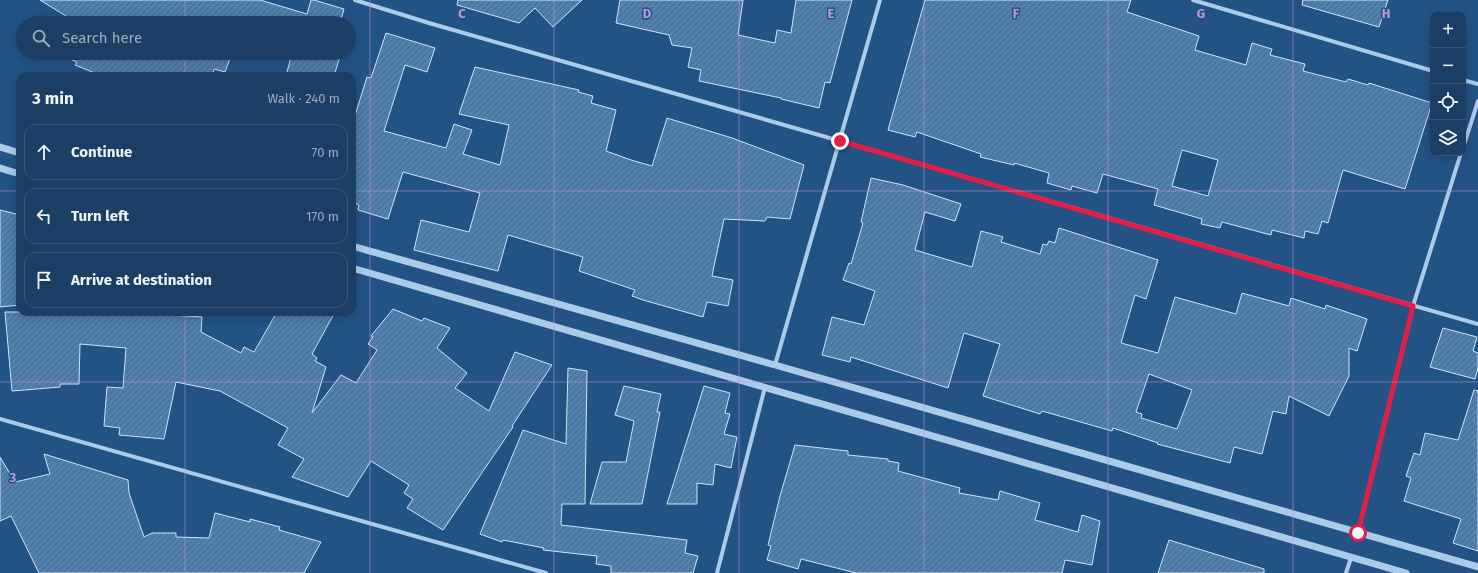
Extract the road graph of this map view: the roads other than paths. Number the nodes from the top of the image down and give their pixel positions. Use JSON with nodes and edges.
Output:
{"nodes":[{"id":1,"x":355,"y":0,"type":"edge"},
{"id":2,"x":880,"y":0,"type":"edge"},
{"id":3,"x":1193,"y":0,"type":"edge"},
{"id":4,"x":1430,"y":70,"type":"edge"},
{"id":5,"x":1466,"y":81,"type":"edge"},
{"id":6,"x":1478,"y":84,"type":"edge"},
{"id":7,"x":1478,"y":101,"type":"edge"},
{"id":8,"x":1466,"y":139,"type":"edge"},
{"id":9,"x":840,"y":141,"type":"junction"},
{"id":10,"x":0,"y":147,"type":"edge"},
{"id":11,"x":16,"y":152,"type":"edge"},
{"id":12,"x":1461,"y":156,"type":"edge"},
{"id":13,"x":0,"y":168,"type":"edge"},
{"id":14,"x":16,"y":173,"type":"edge"},
{"id":15,"x":356,"y":247,"type":"edge"},
{"id":16,"x":356,"y":269,"type":"edge"},
{"id":17,"x":1413,"y":306,"type":"junction"},
{"id":18,"x":1478,"y":324,"type":"edge"},
{"id":19,"x":775,"y":365,"type":"junction"},
{"id":20,"x":765,"y":386,"type":"junction"},
{"id":21,"x":0,"y":418,"type":"edge"},
{"id":22,"x":1358,"y":533,"type":"junction"},
{"id":23,"x":1351,"y":558,"type":"junction"},
{"id":24,"x":1478,"y":567,"type":"edge"},
{"id":25,"x":546,"y":573,"type":"edge"},
{"id":26,"x":718,"y":573,"type":"edge"},
{"id":27,"x":1346,"y":573,"type":"edge"},
{"id":28,"x":1406,"y":573,"type":"edge"}],
"edges":[{"from":1,"to":9,"type":"street"},
{"from":2,"to":9,"type":"street"},
{"from":3,"to":4,"type":"street"},
{"from":5,"to":6,"type":"street"},
{"from":7,"to":8,"type":"street"},
{"from":9,"to":17,"type":"street"},
{"from":9,"to":19,"type":"street"},
{"from":10,"to":11,"type":"street"},
{"from":12,"to":17,"type":"street"},
{"from":13,"to":14,"type":"street"},
{"from":15,"to":19,"type":"street"},
{"from":16,"to":20,"type":"street"},
{"from":17,"to":18,"type":"street"},
{"from":17,"to":22,"type":"street"},
{"from":19,"to":22,"type":"street"},
{"from":20,"to":23,"type":"street"},
{"from":20,"to":26,"type":"street"},
{"from":21,"to":25,"type":"street"},
{"from":22,"to":24,"type":"street"},
{"from":23,"to":27,"type":"street"},
{"from":23,"to":28,"type":"street"}]}
